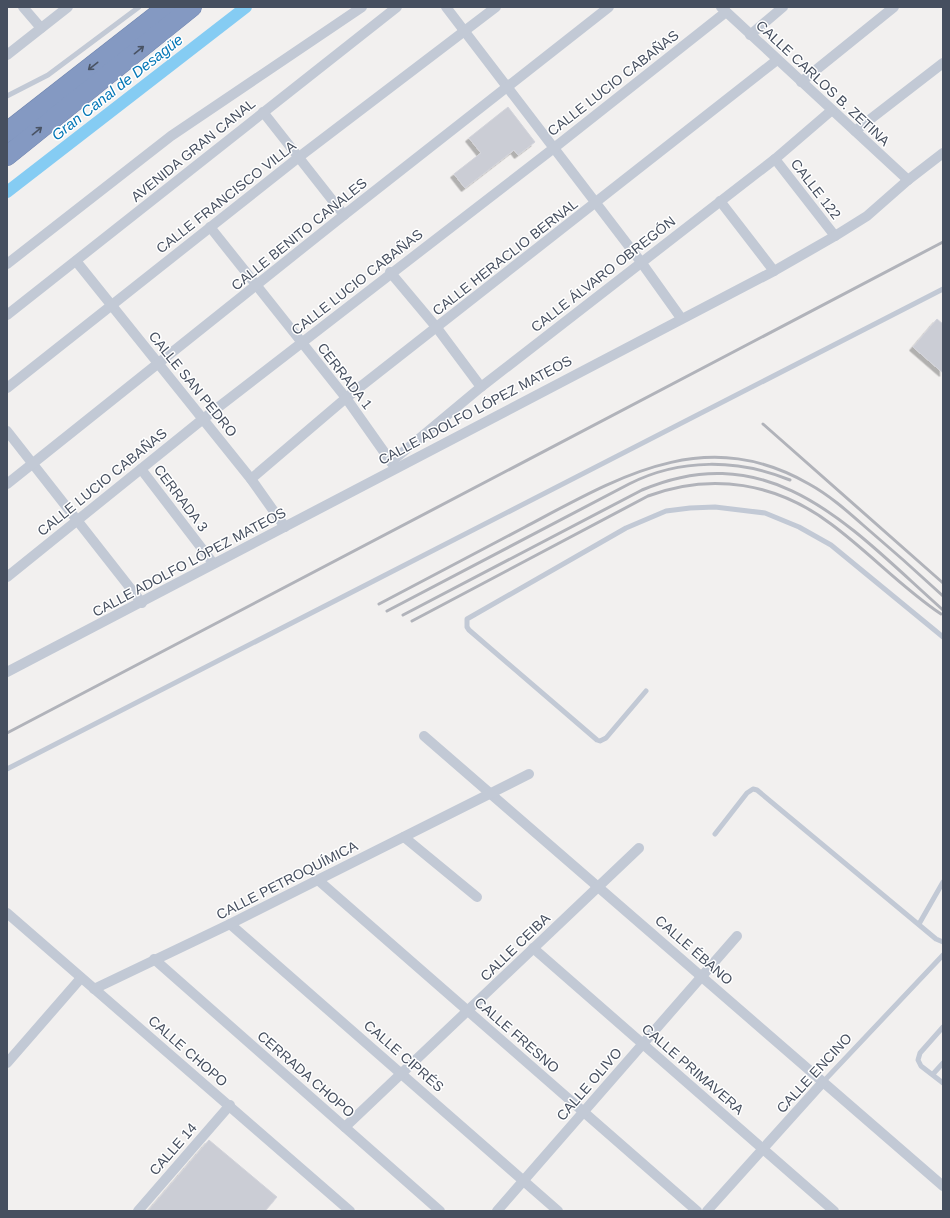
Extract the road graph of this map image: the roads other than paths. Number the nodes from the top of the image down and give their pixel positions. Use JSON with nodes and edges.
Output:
{"nodes":[{"id":1,"x":24,"y":7,"type":"edge"},
{"id":2,"x":68,"y":7,"type":"edge"},
{"id":3,"x":139,"y":7,"type":"edge"},
{"id":4,"x":167,"y":7,"type":"edge"},
{"id":5,"x":192,"y":7,"type":"edge"},
{"id":6,"x":362,"y":7,"type":"edge"},
{"id":7,"x":397,"y":7,"type":"edge"},
{"id":8,"x":446,"y":7,"type":"edge"},
{"id":9,"x":496,"y":7,"type":"edge"},
{"id":10,"x":609,"y":7,"type":"edge"},
{"id":11,"x":783,"y":7,"type":"edge"},
{"id":12,"x":894,"y":7,"type":"edge"},
{"id":13,"x":723,"y":9,"type":"edge"},
{"id":14,"x":41,"y":28,"type":"junction"},
{"id":15,"x":464,"y":31,"type":"junction"},
{"id":16,"x":750,"y":34,"type":"junction"},
{"id":17,"x":7,"y":55,"type":"edge"},
{"id":18,"x":777,"y":60,"type":"junction"},
{"id":19,"x":943,"y":63,"type":"edge"},
{"id":20,"x":801,"y":82,"type":"junction"},
{"id":21,"x":507,"y":88,"type":"junction"},
{"id":22,"x":7,"y":96,"type":"edge"},
{"id":23,"x":832,"y":110,"type":"junction"},
{"id":24,"x":263,"y":112,"type":"junction"},
{"id":25,"x":855,"y":131,"type":"junction"},
{"id":26,"x":7,"y":132,"type":"edge"},
{"id":27,"x":554,"y":148,"type":"junction"},
{"id":28,"x":943,"y":153,"type":"edge"},
{"id":29,"x":7,"y":156,"type":"edge"},
{"id":30,"x":299,"y":157,"type":"junction"},
{"id":31,"x":775,"y":159,"type":"junction"},
{"id":32,"x":908,"y":180,"type":"junction"},
{"id":33,"x":720,"y":201,"type":"junction"},
{"id":34,"x":596,"y":203,"type":"junction"},
{"id":35,"x":344,"y":215,"type":"junction"},
{"id":36,"x":210,"y":227,"type":"junction"},
{"id":37,"x":835,"y":236,"type":"junction"},
{"id":38,"x":76,"y":261,"type":"junction"},
{"id":39,"x":641,"y":262,"type":"junction"},
{"id":40,"x":7,"y":264,"type":"edge"},
{"id":41,"x":774,"y":271,"type":"junction"},
{"id":42,"x":390,"y":272,"type":"junction"},
{"id":43,"x":257,"y":285,"type":"junction"},
{"id":44,"x":943,"y":289,"type":"edge"},
{"id":45,"x":112,"y":304,"type":"junction"},
{"id":46,"x":7,"y":315,"type":"edge"},
{"id":47,"x":681,"y":318,"type":"junction"},
{"id":48,"x":437,"y":328,"type":"junction"},
{"id":49,"x":301,"y":343,"type":"junction"},
{"id":50,"x":158,"y":363,"type":"junction"},
{"id":51,"x":481,"y":387,"type":"junction"},
{"id":52,"x":7,"y":388,"type":"edge"},
{"id":53,"x":346,"y":398,"type":"junction"},
{"id":54,"x":203,"y":419,"type":"junction"},
{"id":55,"x":7,"y":431,"type":"edge"},
{"id":56,"x":33,"y":463,"type":"junction"},
{"id":57,"x":393,"y":465,"type":"junction"},
{"id":58,"x":141,"y":469,"type":"junction"},
{"id":59,"x":251,"y":479,"type":"junction"},
{"id":60,"x":7,"y":484,"type":"edge"},
{"id":61,"x":77,"y":520,"type":"junction"},
{"id":62,"x":286,"y":527,"type":"junction"},
{"id":63,"x":213,"y":564,"type":"junction"},
{"id":64,"x":7,"y":576,"type":"edge"},
{"id":65,"x":142,"y":602,"type":"junction"},
{"id":66,"x":943,"y":636,"type":"edge"},
{"id":67,"x":7,"y":672,"type":"edge"},
{"id":68,"x":646,"y":691,"type":"dead end"},
{"id":69,"x":424,"y":736,"type":"dead end"},
{"id":70,"x":7,"y":769,"type":"edge"},
{"id":71,"x":529,"y":774,"type":"dead end"},
{"id":72,"x":491,"y":793,"type":"junction"},
{"id":73,"x":715,"y":834,"type":"dead end"},
{"id":74,"x":404,"y":837,"type":"junction"},
{"id":75,"x":639,"y":848,"type":"dead end"},
{"id":76,"x":318,"y":880,"type":"junction"},
{"id":77,"x":943,"y":882,"type":"edge"},
{"id":78,"x":599,"y":886,"type":"junction"},
{"id":79,"x":477,"y":898,"type":"dead end"},
{"id":80,"x":8,"y":916,"type":"edge"},
{"id":81,"x":230,"y":924,"type":"junction"},
{"id":82,"x":919,"y":924,"type":"junction"},
{"id":83,"x":737,"y":936,"type":"dead end"},
{"id":84,"x":943,"y":942,"type":"edge"},
{"id":85,"x":533,"y":948,"type":"junction"},
{"id":86,"x":943,"y":955,"type":"edge"},
{"id":87,"x":154,"y":959,"type":"junction"},
{"id":88,"x":702,"y":976,"type":"junction"},
{"id":89,"x":81,"y":978,"type":"junction"},
{"id":90,"x":94,"y":989,"type":"junction"},
{"id":91,"x":468,"y":1011,"type":"junction"},
{"id":92,"x":943,"y":1027,"type":"edge"},
{"id":93,"x":642,"y":1044,"type":"junction"},
{"id":94,"x":943,"y":1062,"type":"edge"},
{"id":95,"x":7,"y":1063,"type":"edge"},
{"id":96,"x":402,"y":1073,"type":"junction"},
{"id":97,"x":933,"y":1074,"type":"junction"},
{"id":98,"x":824,"y":1082,"type":"junction"},
{"id":99,"x":943,"y":1083,"type":"edge"},
{"id":100,"x":230,"y":1105,"type":"junction"},
{"id":101,"x":584,"y":1112,"type":"junction"},
{"id":102,"x":345,"y":1127,"type":"junction"},
{"id":103,"x":763,"y":1149,"type":"junction"},
{"id":104,"x":523,"y":1181,"type":"junction"},
{"id":105,"x":943,"y":1186,"type":"edge"},
{"id":106,"x":138,"y":1211,"type":"edge"},
{"id":107,"x":350,"y":1211,"type":"edge"},
{"id":108,"x":440,"y":1211,"type":"edge"},
{"id":109,"x":497,"y":1211,"type":"edge"},
{"id":110,"x":558,"y":1211,"type":"edge"},
{"id":111,"x":697,"y":1211,"type":"edge"},
{"id":112,"x":707,"y":1211,"type":"edge"},
{"id":113,"x":834,"y":1211,"type":"edge"}],
"edges":[{"from":1,"to":14,"type":"street"},
{"from":2,"to":14,"type":"street"},
{"from":3,"to":22,"type":"lane"},
{"from":4,"to":26,"type":"highway","one_way":true},
{"from":29,"to":5,"type":"highway","one_way":true},
{"from":6,"to":40,"type":"street"},
{"from":7,"to":24,"type":"street","name":"AVENIDA GRAN CANAL"},
{"from":8,"to":15,"type":"street"},
{"from":9,"to":15,"type":"street","name":"CALLE FRANCISCO VILLA"},
{"from":10,"to":21,"type":"street","name":"CALLE BENITO CANALES"},
{"from":11,"to":16,"type":"street"},
{"from":12,"to":20,"type":"street"},
{"from":13,"to":16,"type":"street","name":"CALLE CARLOS B. ZETINA"},
{"from":13,"to":27,"type":"street","name":"CALLE LUCIO CABAÑAS"},
{"from":14,"to":17,"type":"street"},
{"from":15,"to":21,"type":"street"},
{"from":15,"to":30,"type":"street","name":"CALLE FRANCISCO VILLA"},
{"from":16,"to":18,"type":"street","name":"CALLE CARLOS B. ZETINA"},
{"from":18,"to":20,"type":"street","name":"CALLE CARLOS B. ZETINA"},
{"from":18,"to":34,"type":"street","name":"CALLE HERACLIO BERNAL"},
{"from":19,"to":25,"type":"street"},
{"from":20,"to":23,"type":"street","name":"CALLE CARLOS B. ZETINA"},
{"from":21,"to":27,"type":"street"},
{"from":21,"to":35,"type":"street","name":"CALLE BENITO CANALES"},
{"from":23,"to":25,"type":"street","name":"CALLE CARLOS B. ZETINA"},
{"from":23,"to":31,"type":"street","name":"CALLE ÁLVARO OBREGÓN"},
{"from":24,"to":30,"type":"street"},
{"from":24,"to":38,"type":"street","name":"AVENIDA GRAN CANAL"},
{"from":25,"to":32,"type":"street","name":"CALLE CARLOS B. ZETINA"},
{"from":27,"to":34,"type":"street"},
{"from":27,"to":42,"type":"street","name":"CALLE LUCIO CABAÑAS"},
{"from":28,"to":32,"type":"street","name":"CALLE ADOLFO LÓPEZ MATEOS"},
{"from":30,"to":35,"type":"street"},
{"from":30,"to":36,"type":"street","name":"CALLE FRANCISCO VILLA"},
{"from":31,"to":33,"type":"street","name":"CALLE ÁLVARO OBREGÓN"},
{"from":31,"to":37,"type":"street","name":"CALLE 122"},
{"from":32,"to":37,"type":"street","name":"CALLE ADOLFO LÓPEZ MATEOS"},
{"from":33,"to":39,"type":"street","name":"CALLE ÁLVARO OBREGÓN"},
{"from":33,"to":41,"type":"street"},
{"from":34,"to":39,"type":"street"},
{"from":34,"to":48,"type":"street","name":"CALLE HERACLIO BERNAL"},
{"from":35,"to":43,"type":"street","name":"CALLE BENITO CANALES"},
{"from":36,"to":43,"type":"street","name":"CERRADA 1"},
{"from":36,"to":45,"type":"street","name":"CALLE FRANCISCO VILLA"},
{"from":37,"to":41,"type":"street","name":"CALLE ADOLFO LÓPEZ MATEOS"},
{"from":38,"to":45,"type":"street","name":"CALLE SAN PEDRO"},
{"from":38,"to":46,"type":"street","name":"AVENIDA GRAN CANAL"},
{"from":39,"to":47,"type":"street"},
{"from":39,"to":51,"type":"street","name":"CALLE ÁLVARO OBREGÓN"},
{"from":41,"to":47,"type":"street","name":"CALLE ADOLFO LÓPEZ MATEOS"},
{"from":42,"to":48,"type":"street"},
{"from":42,"to":49,"type":"street","name":"CALLE LUCIO CABAÑAS"},
{"from":43,"to":49,"type":"street","name":"CERRADA 1"},
{"from":43,"to":50,"type":"street","name":"CALLE BENITO CANALES"},
{"from":44,"to":70,"type":"lane"},
{"from":45,"to":50,"type":"street","name":"CALLE SAN PEDRO"},
{"from":45,"to":52,"type":"street","name":"CALLE FRANCISCO VILLA"},
{"from":47,"to":57,"type":"street","name":"CALLE ADOLFO LÓPEZ MATEOS"},
{"from":48,"to":51,"type":"street"},
{"from":48,"to":53,"type":"street","name":"CALLE HERACLIO BERNAL"},
{"from":49,"to":53,"type":"street","name":"CERRADA 1"},
{"from":49,"to":54,"type":"street","name":"CALLE LUCIO CABAÑAS"},
{"from":50,"to":54,"type":"street","name":"CALLE SAN PEDRO"},
{"from":50,"to":56,"type":"street","name":"CALLE BENITO CANALES"},
{"from":51,"to":57,"type":"street","name":"CALLE ÁLVARO OBREGÓN"},
{"from":53,"to":57,"type":"street","name":"CERRADA 1"},
{"from":53,"to":59,"type":"street","name":"CALLE HERACLIO BERNAL"},
{"from":54,"to":58,"type":"street","name":"CALLE LUCIO CABAÑAS"},
{"from":54,"to":59,"type":"street","name":"CALLE SAN PEDRO"},
{"from":55,"to":56,"type":"street"},
{"from":56,"to":60,"type":"street","name":"CALLE BENITO CANALES"},
{"from":56,"to":61,"type":"street"},
{"from":57,"to":62,"type":"street","name":"CALLE ADOLFO LÓPEZ MATEOS"},
{"from":58,"to":61,"type":"street","name":"CALLE LUCIO CABAÑAS"},
{"from":58,"to":63,"type":"street","name":"CERRADA 3"},
{"from":59,"to":62,"type":"street","name":"CALLE SAN PEDRO"},
{"from":61,"to":64,"type":"street","name":"CALLE LUCIO CABAÑAS"},
{"from":61,"to":65,"type":"street"},
{"from":62,"to":63,"type":"street","name":"CALLE ADOLFO LÓPEZ MATEOS"},
{"from":63,"to":65,"type":"street","name":"CALLE ADOLFO LÓPEZ MATEOS"},
{"from":65,"to":67,"type":"street","name":"CALLE ADOLFO LÓPEZ MATEOS"},
{"from":66,"to":68,"type":"lane"},
{"from":69,"to":72,"type":"street","name":"CALLE ÉBANO"},
{"from":71,"to":72,"type":"street","name":"CALLE PETROQUÍMICA"},
{"from":72,"to":74,"type":"street","name":"CALLE PETROQUÍMICA"},
{"from":72,"to":78,"type":"street","name":"CALLE ÉBANO"},
{"from":73,"to":82,"type":"lane"},
{"from":74,"to":76,"type":"street","name":"CALLE PETROQUÍMICA"},
{"from":74,"to":79,"type":"street"},
{"from":75,"to":78,"type":"street","name":"CALLE CEIBA"},
{"from":76,"to":81,"type":"street","name":"CALLE PETROQUÍMICA"},
{"from":76,"to":91,"type":"street","name":"CALLE FRESNO"},
{"from":77,"to":82,"type":"lane"},
{"from":78,"to":85,"type":"street","name":"CALLE CEIBA"},
{"from":78,"to":88,"type":"street","name":"CALLE ÉBANO"},
{"from":80,"to":89,"type":"street","name":"CALLE CHOPO"},
{"from":81,"to":87,"type":"street","name":"CALLE PETROQUÍMICA"},
{"from":81,"to":96,"type":"street","name":"CALLE CIPRÉS"},
{"from":82,"to":84,"type":"lane"},
{"from":83,"to":88,"type":"street","name":"CALLE OLIVO"},
{"from":85,"to":91,"type":"street","name":"CALLE CEIBA"},
{"from":85,"to":93,"type":"street","name":"CALLE PRIMAVERA"},
{"from":86,"to":98,"type":"lane","name":"CALLE ENCINO"},
{"from":87,"to":90,"type":"street","name":"CALLE PETROQUÍMICA"},
{"from":87,"to":102,"type":"street","name":"CERRADA CHOPO"},
{"from":88,"to":93,"type":"street","name":"CALLE OLIVO"},
{"from":88,"to":98,"type":"street","name":"CALLE ÉBANO"},
{"from":89,"to":90,"type":"street","name":"CALLE CHOPO"},
{"from":89,"to":95,"type":"street"},
{"from":90,"to":100,"type":"street","name":"CALLE CHOPO"},
{"from":91,"to":96,"type":"street","name":"CALLE CEIBA"},
{"from":91,"to":101,"type":"street","name":"CALLE FRESNO"},
{"from":92,"to":97,"type":"lane"},
{"from":93,"to":101,"type":"street","name":"CALLE OLIVO"},
{"from":93,"to":103,"type":"street","name":"CALLE PRIMAVERA"},
{"from":94,"to":97,"type":"lane"},
{"from":96,"to":102,"type":"street","name":"CALLE CEIBA"},
{"from":96,"to":104,"type":"street","name":"CALLE CIPRÉS"},
{"from":97,"to":99,"type":"lane"},
{"from":98,"to":103,"type":"street","name":"CALLE ENCINO"},
{"from":98,"to":105,"type":"street","name":"CALLE ÉBANO"},
{"from":100,"to":106,"type":"street","name":"CALLE 14"},
{"from":100,"to":107,"type":"street","name":"CALLE CHOPO"},
{"from":101,"to":104,"type":"street","name":"CALLE OLIVO"},
{"from":101,"to":111,"type":"street","name":"CALLE FRESNO"},
{"from":102,"to":108,"type":"street","name":"CERRADA CHOPO"},
{"from":103,"to":112,"type":"street","name":"CALLE ENCINO"},
{"from":103,"to":113,"type":"street","name":"CALLE PRIMAVERA"},
{"from":104,"to":109,"type":"street","name":"CALLE OLIVO"},
{"from":104,"to":110,"type":"street","name":"CALLE CIPRÉS"}]}
